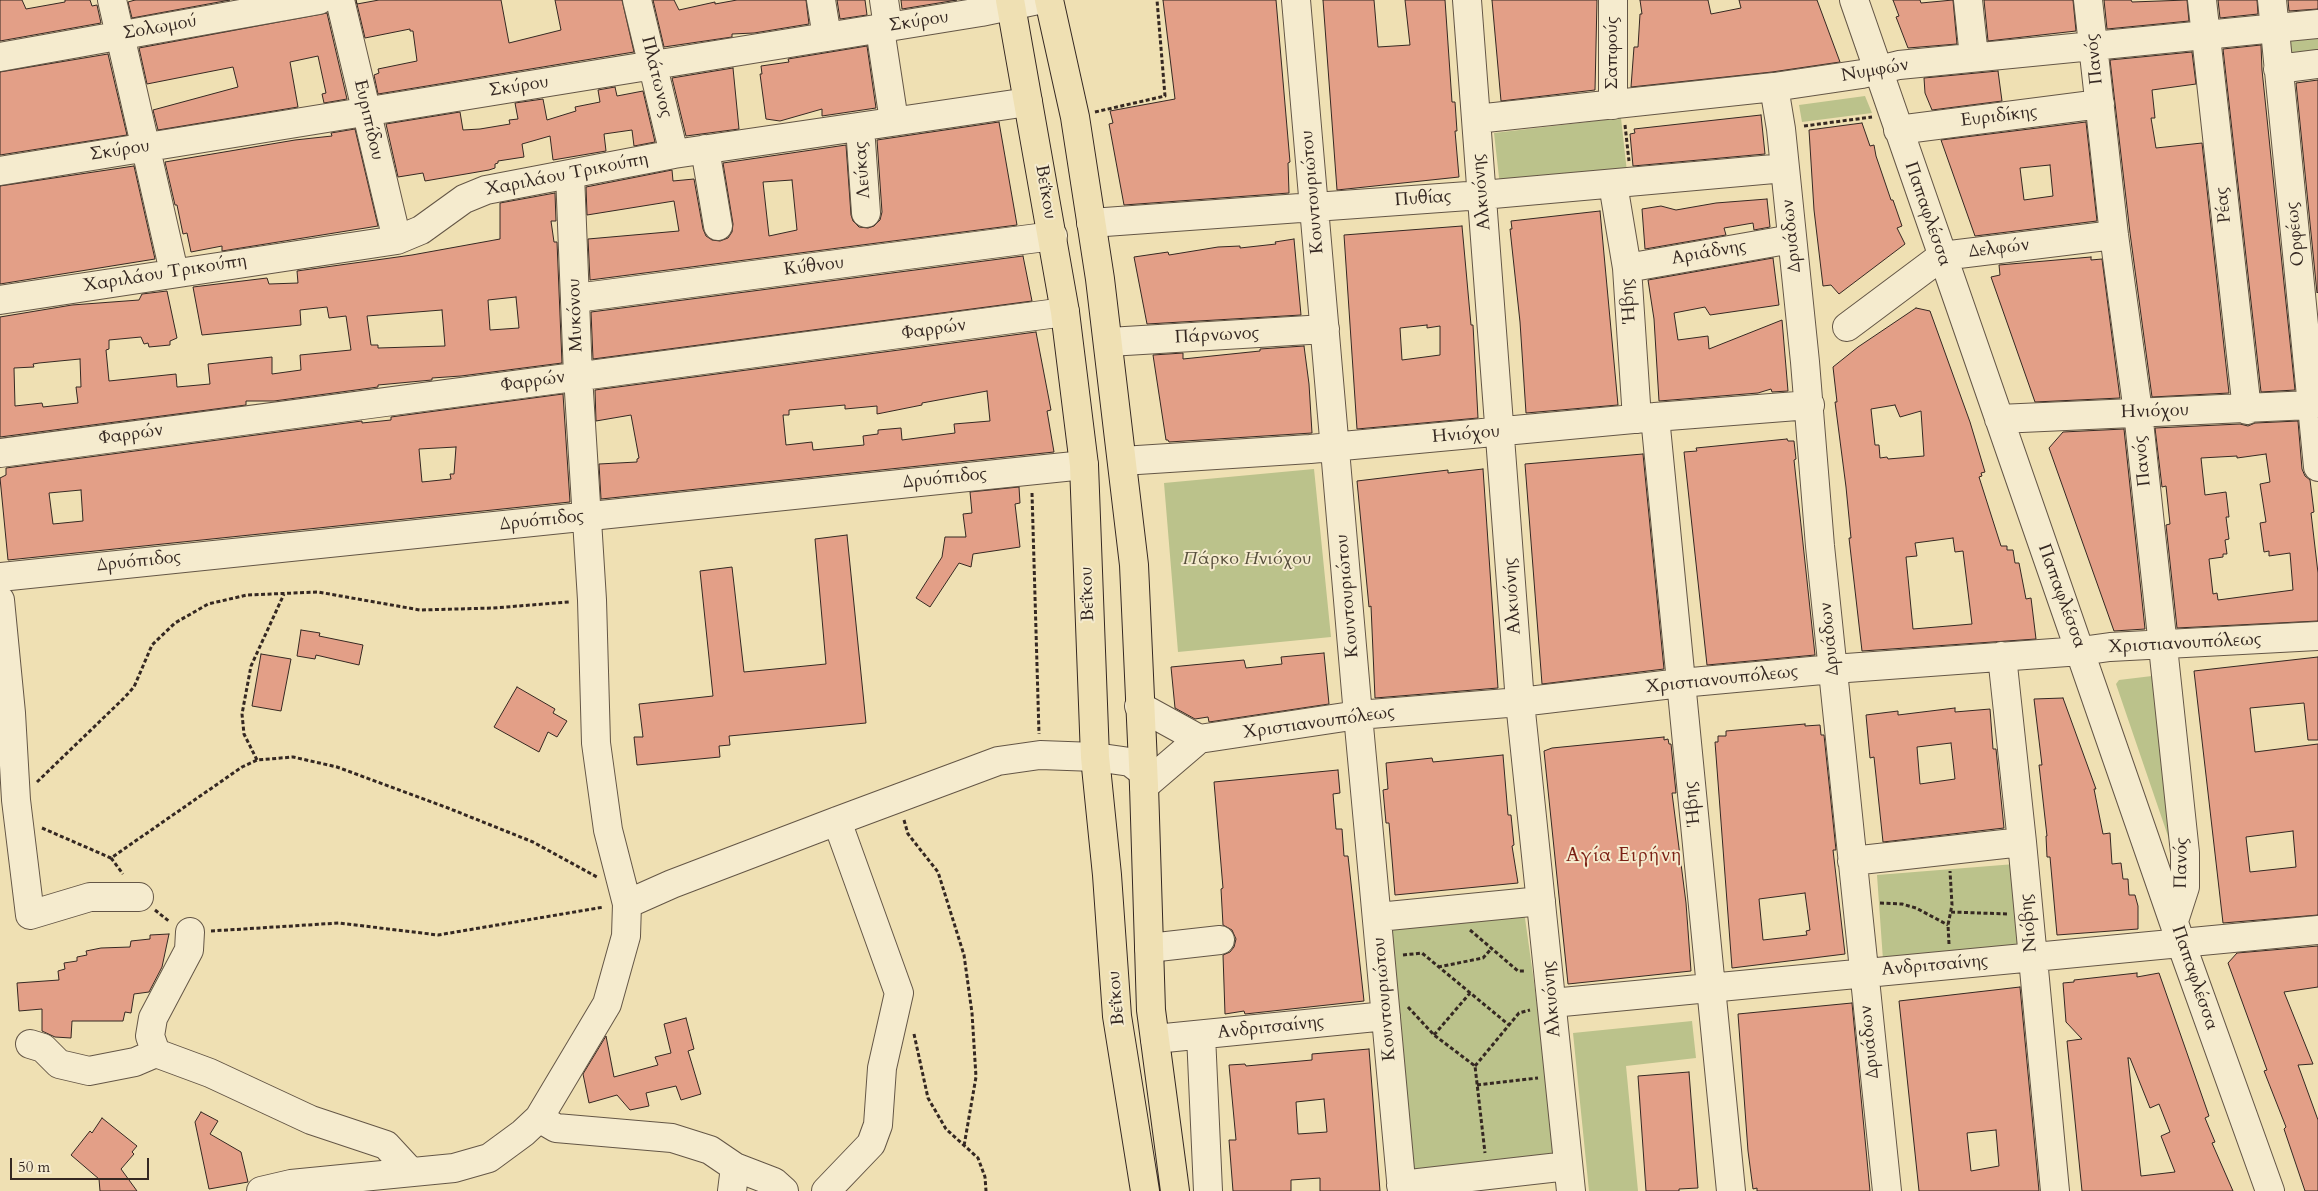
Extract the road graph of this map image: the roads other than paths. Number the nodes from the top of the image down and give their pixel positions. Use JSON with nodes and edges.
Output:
{"nodes":[{"id":1,"x":112,"y":0,"type":"edge"},
{"id":2,"x":320,"y":0,"type":"edge"},
{"id":3,"x":340,"y":0,"type":"edge"},
{"id":4,"x":637,"y":0,"type":"edge"},
{"id":5,"x":821,"y":0,"type":"edge"},
{"id":6,"x":884,"y":0,"type":"edge"},
{"id":7,"x":1038,"y":0,"type":"edge"},
{"id":8,"x":1049,"y":0,"type":"edge"},
{"id":9,"x":1296,"y":0,"type":"edge"},
{"id":10,"x":1467,"y":0,"type":"edge"},
{"id":11,"x":1613,"y":0,"type":"edge"},
{"id":12,"x":1854,"y":0,"type":"edge"},
{"id":13,"x":1968,"y":0,"type":"edge"},
{"id":14,"x":2088,"y":0,"type":"edge"},
{"id":15,"x":2202,"y":0,"type":"edge"},
{"id":16,"x":2272,"y":0,"type":"edge"},
{"id":17,"x":1010,"y":3,"type":"edge"},
{"id":18,"x":2318,"y":24,"type":"edge"},
{"id":19,"x":884,"y":28,"type":"junction"},
{"id":20,"x":2274,"y":28,"type":"junction"},
{"id":21,"x":2206,"y":34,"type":"junction"},
{"id":22,"x":121,"y":35,"type":"junction"},
{"id":23,"x":827,"y":37,"type":"junction"},
{"id":24,"x":2094,"y":46,"type":"junction"},
{"id":25,"x":0,"y":57,"type":"edge"},
{"id":26,"x":1974,"y":57,"type":"junction"},
{"id":27,"x":2318,"y":64,"type":"edge"},
{"id":28,"x":653,"y":65,"type":"junction"},
{"id":29,"x":2278,"y":69,"type":"junction"},
{"id":30,"x":1878,"y":71,"type":"junction"},
{"id":31,"x":1774,"y":87,"type":"junction"},
{"id":32,"x":1028,"y":102,"type":"junction"},
{"id":33,"x":2100,"y":104,"type":"junction"},
{"id":34,"x":1618,"y":105,"type":"junction"},
{"id":35,"x":366,"y":112,"type":"junction"},
{"id":36,"x":1476,"y":119,"type":"junction"},
{"id":37,"x":894,"y":122,"type":"junction"},
{"id":38,"x":1895,"y":122,"type":"junction"},
{"id":39,"x":860,"y":127,"type":"junction"},
{"id":40,"x":146,"y":147,"type":"junction"},
{"id":41,"x":705,"y":149,"type":"junction"},
{"id":42,"x":674,"y":154,"type":"junction"},
{"id":43,"x":1785,"y":168,"type":"junction"},
{"id":44,"x":0,"y":171,"type":"edge"},
{"id":45,"x":570,"y":174,"type":"junction"},
{"id":46,"x":1622,"y":183,"type":"junction"},
{"id":47,"x":1482,"y":195,"type":"junction"},
{"id":48,"x":1314,"y":206,"type":"junction"},
{"id":49,"x":866,"y":213,"type":"dead end"},
{"id":50,"x":1091,"y":223,"type":"junction"},
{"id":51,"x":718,"y":226,"type":"dead end"},
{"id":52,"x":2114,"y":235,"type":"junction"},
{"id":53,"x":1053,"y":236,"type":"junction"},
{"id":54,"x":1792,"y":239,"type":"junction"},
{"id":55,"x":397,"y":240,"type":"junction"},
{"id":56,"x":1942,"y":256,"type":"junction"},
{"id":57,"x":1626,"y":268,"type":"junction"},
{"id":58,"x":174,"y":272,"type":"junction"},
{"id":59,"x":576,"y":298,"type":"junction"},
{"id":60,"x":0,"y":300,"type":"edge"},
{"id":61,"x":2311,"y":305,"type":"edge"},
{"id":62,"x":1065,"y":312,"type":"junction"},
{"id":63,"x":1847,"y":327,"type":"dead end"},
{"id":64,"x":1325,"y":329,"type":"junction"},
{"id":65,"x":1110,"y":342,"type":"junction"},
{"id":66,"x":578,"y":376,"type":"junction"},
{"id":67,"x":1810,"y":406,"type":"junction"},
{"id":68,"x":2247,"y":410,"type":"junction"},
{"id":69,"x":2314,"y":411,"type":"edge"},
{"id":70,"x":2138,"y":412,"type":"junction"},
{"id":71,"x":1646,"y":418,"type":"junction"},
{"id":72,"x":1998,"y":419,"type":"junction"},
{"id":73,"x":1501,"y":433,"type":"junction"},
{"id":74,"x":1336,"y":446,"type":"junction"},
{"id":75,"x":0,"y":453,"type":"edge"},
{"id":76,"x":1122,"y":461,"type":"junction"},
{"id":77,"x":1084,"y":465,"type":"junction"},
{"id":78,"x":2318,"y":467,"type":"edge"},
{"id":79,"x":588,"y":516,"type":"junction"},
{"id":80,"x":0,"y":576,"type":"edge"},
{"id":81,"x":0,"y":600,"type":"edge"},
{"id":82,"x":2318,"y":636,"type":"edge"},
{"id":83,"x":2162,"y":645,"type":"junction"},
{"id":84,"x":2081,"y":651,"type":"junction"},
{"id":85,"x":2002,"y":656,"type":"junction"},
{"id":86,"x":1833,"y":669,"type":"junction"},
{"id":87,"x":1681,"y":683,"type":"junction"},
{"id":88,"x":1520,"y":702,"type":"junction"},
{"id":89,"x":1139,"y":706,"type":"junction"},
{"id":90,"x":1358,"y":715,"type":"junction"},
{"id":91,"x":1200,"y":739,"type":"junction"},
{"id":92,"x":1095,"y":757,"type":"junction"},
{"id":93,"x":1144,"y":779,"type":"junction"},
{"id":94,"x":12,"y":810,"type":"edge"},
{"id":95,"x":837,"y":820,"type":"junction"},
{"id":96,"x":2022,"y":842,"type":"junction"},
{"id":97,"x":1852,"y":861,"type":"junction"},
{"id":98,"x":624,"y":891,"type":"junction"},
{"id":99,"x":139,"y":897,"type":"road end"},
{"id":100,"x":1541,"y":901,"type":"junction"},
{"id":101,"x":1378,"y":917,"type":"junction"},
{"id":102,"x":2318,"y":930,"type":"edge"},
{"id":103,"x":190,"y":932,"type":"road end"},
{"id":104,"x":2177,"y":932,"type":"junction"},
{"id":105,"x":1220,"y":940,"type":"dead end"},
{"id":106,"x":1149,"y":948,"type":"junction"},
{"id":107,"x":2032,"y":957,"type":"junction"},
{"id":108,"x":1863,"y":973,"type":"junction"},
{"id":109,"x":1712,"y":988,"type":"junction"},
{"id":110,"x":1552,"y":1003,"type":"junction"},
{"id":111,"x":1386,"y":1016,"type":"junction"},
{"id":112,"x":1201,"y":1035,"type":"junction"},
{"id":113,"x":1155,"y":1039,"type":"junction"},
{"id":114,"x":30,"y":1044,"type":"dead end"},
{"id":115,"x":156,"y":1053,"type":"junction"},
{"id":116,"x":539,"y":1118,"type":"junction"},
{"id":117,"x":410,"y":1171,"type":"junction"},
{"id":118,"x":734,"y":1179,"type":"edge"},
{"id":119,"x":1569,"y":1179,"type":"edge"},
{"id":120,"x":1402,"y":1188,"type":"edge"},
{"id":121,"x":261,"y":1191,"type":"edge"},
{"id":122,"x":784,"y":1191,"type":"edge"},
{"id":123,"x":826,"y":1191,"type":"edge"},
{"id":124,"x":1145,"y":1191,"type":"edge"},
{"id":125,"x":1175,"y":1191,"type":"edge"},
{"id":126,"x":1208,"y":1191,"type":"edge"},
{"id":127,"x":1731,"y":1191,"type":"edge"},
{"id":128,"x":1887,"y":1191,"type":"edge"},
{"id":129,"x":2055,"y":1191,"type":"edge"},
{"id":130,"x":2270,"y":1191,"type":"edge"}],
"edges":[{"from":1,"to":22,"type":"street"},
{"from":2,"to":22,"type":"street","name":"Σολωμού"},
{"from":3,"to":35,"type":"street","name":"Ευριπίδου"},
{"from":4,"to":28,"type":"street","name":"Πλάτωνος"},
{"from":5,"to":23,"type":"street"},
{"from":6,"to":19,"type":"street"},
{"from":7,"to":17,"type":"street","name":"Σκύρου"},
{"from":8,"to":50,"type":"main road","name":"Βεΐκου"},
{"from":9,"to":48,"type":"street","name":"Κουντουριώτου"},
{"from":10,"to":36,"type":"street","name":"Αλκυόνης"},
{"from":11,"to":34,"type":"street","name":"Σαπφούς"},
{"from":12,"to":30,"type":"street","name":"Παπαφλέσσα"},
{"from":13,"to":26,"type":"street"},
{"from":14,"to":24,"type":"street","name":"Πανός"},
{"from":15,"to":21,"type":"street","name":"Ρέας"},
{"from":16,"to":20,"type":"street","name":"Ορφέως"},
{"from":17,"to":19,"type":"street","name":"Σκύρου"},
{"from":17,"to":32,"type":"main road","name":"Βεΐκου"},
{"from":18,"to":20,"type":"street","name":"Νυμφών"},
{"from":19,"to":23,"type":"street","name":"Σκύρου"},
{"from":19,"to":37,"type":"street"},
{"from":20,"to":21,"type":"street","name":"Νυμφών"},
{"from":20,"to":29,"type":"street","name":"Ορφέως"},
{"from":21,"to":24,"type":"street","name":"Νυμφών"},
{"from":21,"to":68,"type":"street","name":"Ρέας"},
{"from":22,"to":25,"type":"street","name":"Σολωμού"},
{"from":22,"to":40,"type":"street"},
{"from":23,"to":28,"type":"street","name":"Σκύρου"},
{"from":24,"to":26,"type":"street","name":"Νυμφών"},
{"from":24,"to":33,"type":"street","name":"Πανός"},
{"from":26,"to":30,"type":"street","name":"Νυμφών"},
{"from":27,"to":29,"type":"street"},
{"from":28,"to":35,"type":"street","name":"Σκύρου"},
{"from":28,"to":42,"type":"street","name":"Πλάτωνος"},
{"from":29,"to":61,"type":"street","name":"Ορφέως"},
{"from":30,"to":31,"type":"street","name":"Νυμφών"},
{"from":30,"to":38,"type":"street","name":"Παπαφλέσσα"},
{"from":31,"to":34,"type":"street","name":"Νυμφών"},
{"from":31,"to":43,"type":"street","name":"Δρυάδων"},
{"from":32,"to":37,"type":"street","name":"Χαριλάου Τρικούπη"},
{"from":32,"to":53,"type":"main road","name":"Βεΐκου"},
{"from":33,"to":38,"type":"street","name":"Ευριδίκης"},
{"from":33,"to":52,"type":"street","name":"Πανός"},
{"from":34,"to":36,"type":"street","name":"Νυμφών"},
{"from":35,"to":40,"type":"street","name":"Σκύρου"},
{"from":35,"to":55,"type":"street","name":"Ευριπίδου"},
{"from":36,"to":47,"type":"street","name":"Αλκυόνης"},
{"from":37,"to":39,"type":"street","name":"Χαριλάου Τρικούπη"},
{"from":38,"to":56,"type":"street","name":"Παπαφλέσσα"},
{"from":39,"to":41,"type":"street","name":"Χαριλάου Τρικούπη"},
{"from":39,"to":49,"type":"street","name":"Λεύκας"},
{"from":40,"to":44,"type":"street","name":"Σκύρου"},
{"from":40,"to":58,"type":"street"},
{"from":41,"to":42,"type":"street","name":"Χαριλάου Τρικούπη"},
{"from":41,"to":51,"type":"street"},
{"from":42,"to":45,"type":"street","name":"Χαριλάου Τρικούπη"},
{"from":43,"to":46,"type":"street","name":"Πυθίας"},
{"from":43,"to":54,"type":"street","name":"Δρυάδων"},
{"from":45,"to":55,"type":"street","name":"Χαριλάου Τρικούπη"},
{"from":45,"to":59,"type":"street","name":"Μυκόνου"},
{"from":46,"to":47,"type":"street","name":"Πυθίας"},
{"from":46,"to":57,"type":"street","name":"Ήβης"},
{"from":47,"to":48,"type":"street","name":"Πυθίας"},
{"from":47,"to":73,"type":"street","name":"Αλκυόνης"},
{"from":48,"to":50,"type":"street","name":"Πυθίας"},
{"from":48,"to":64,"type":"street","name":"Κουντουριώτου"},
{"from":50,"to":65,"type":"main road","name":"Βεΐκου"},
{"from":52,"to":56,"type":"street","name":"Δελφών"},
{"from":52,"to":70,"type":"street","name":"Πανός"},
{"from":53,"to":59,"type":"street","name":"Κύθνου"},
{"from":53,"to":62,"type":"main road","name":"Βεΐκου"},
{"from":54,"to":57,"type":"street","name":"Αριάδνης"},
{"from":54,"to":67,"type":"street","name":"Δρυάδων"},
{"from":55,"to":58,"type":"street","name":"Χαριλάου Τρικούπη"},
{"from":56,"to":63,"type":"street","name":"Δελφών"},
{"from":56,"to":72,"type":"street","name":"Παπαφλέσσα"},
{"from":57,"to":71,"type":"street","name":"Ήβης"},
{"from":58,"to":60,"type":"street","name":"Χαριλάου Τρικούπη"},
{"from":59,"to":66,"type":"street","name":"Μυκόνου"},
{"from":61,"to":69,"type":"street","name":"Ορφέως"},
{"from":62,"to":66,"type":"street","name":"Φαρρών"},
{"from":62,"to":77,"type":"main road","name":"Βεΐκου"},
{"from":64,"to":65,"type":"street","name":"Πάρνωνος"},
{"from":64,"to":74,"type":"street","name":"Κουντουριώτου"},
{"from":65,"to":76,"type":"main road","name":"Βεΐκου"},
{"from":66,"to":75,"type":"street","name":"Φαρρών"},
{"from":66,"to":79,"type":"street","name":"Μυκόνου"},
{"from":67,"to":71,"type":"street","name":"Ηνιόχου"},
{"from":67,"to":86,"type":"street","name":"Δρυάδων"},
{"from":68,"to":69,"type":"street","name":"Ηνιόχου"},
{"from":68,"to":70,"type":"street","name":"Ηνιόχου"},
{"from":69,"to":78,"type":"street","name":"Ορφέως"},
{"from":70,"to":72,"type":"street","name":"Ηνιόχου"},
{"from":70,"to":83,"type":"street","name":"Πανός"},
{"from":71,"to":73,"type":"street","name":"Ηνιόχου"},
{"from":71,"to":87,"type":"street","name":"Ήβης"},
{"from":72,"to":84,"type":"street","name":"Παπαφλέσσα"},
{"from":73,"to":74,"type":"street","name":"Ηνιόχου"},
{"from":73,"to":88,"type":"street","name":"Αλκυόνης"},
{"from":74,"to":76,"type":"street","name":"Ηνιόχου"},
{"from":74,"to":90,"type":"street","name":"Κουντουριώτου"},
{"from":76,"to":89,"type":"main road","name":"Βεΐκου"},
{"from":77,"to":79,"type":"street","name":"Δρυόπιδος"},
{"from":77,"to":92,"type":"main road","name":"Βεΐκου"},
{"from":79,"to":80,"type":"street","name":"Δρυόπιδος"},
{"from":79,"to":98,"type":"street","name":"Μυκόνου"},
{"from":81,"to":94,"type":"street"},
{"from":82,"to":83,"type":"street","name":"Χριστιανουπόλεως"},
{"from":83,"to":84,"type":"street","name":"Χριστιανουπόλεως"},
{"from":83,"to":104,"type":"street","name":"Πανός"},
{"from":84,"to":85,"type":"street","name":"Χριστιανουπόλεως"},
{"from":84,"to":104,"type":"street","name":"Παπαφλέσσα"},
{"from":85,"to":86,"type":"street","name":"Χριστιανουπόλεως"},
{"from":85,"to":96,"type":"street","name":"Νιόβης"},
{"from":86,"to":87,"type":"street","name":"Χριστιανουπόλεως"},
{"from":86,"to":97,"type":"street","name":"Δρυάδων"},
{"from":87,"to":88,"type":"street","name":"Χριστιανουπόλεως"},
{"from":87,"to":109,"type":"street","name":"Ήβης"},
{"from":88,"to":90,"type":"street","name":"Χριστιανουπόλεως"},
{"from":88,"to":100,"type":"street","name":"Αλκυόνης"},
{"from":89,"to":91,"type":"street"},
{"from":89,"to":93,"type":"main road","name":"Βεΐκου"},
{"from":90,"to":91,"type":"street","name":"Χριστιανουπόλεως"},
{"from":90,"to":101,"type":"street","name":"Κουντουριώτου"},
{"from":91,"to":93,"type":"street"},
{"from":92,"to":93,"type":"street"},
{"from":92,"to":95,"type":"street"},
{"from":92,"to":124,"type":"main road","name":"Βεΐκου"},
{"from":93,"to":106,"type":"main road","name":"Βεΐκου"},
{"from":94,"to":99,"type":"street"},
{"from":95,"to":98,"type":"street"},
{"from":95,"to":123,"type":"street"},
{"from":96,"to":97,"type":"street"},
{"from":96,"to":107,"type":"street","name":"Νιόβης"},
{"from":97,"to":108,"type":"street","name":"Δρυάδων"},
{"from":98,"to":116,"type":"street","name":"Μυκόνου"},
{"from":100,"to":101,"type":"street"},
{"from":100,"to":110,"type":"street","name":"Αλκυόνης"},
{"from":101,"to":111,"type":"street","name":"Κουντουριώτου"},
{"from":102,"to":104,"type":"street","name":"Ανδριτσαίνης"},
{"from":103,"to":115,"type":"street"},
{"from":104,"to":107,"type":"street","name":"Ανδριτσαίνης"},
{"from":104,"to":130,"type":"street","name":"Παπαφλέσσα"},
{"from":105,"to":106,"type":"street"},
{"from":106,"to":113,"type":"main road","name":"Βεΐκου"},
{"from":107,"to":108,"type":"street","name":"Ανδριτσαίνης"},
{"from":107,"to":129,"type":"street","name":"Νιόβης"},
{"from":108,"to":109,"type":"street","name":"Ανδριτσαίνης"},
{"from":108,"to":128,"type":"street","name":"Δρυάδων"},
{"from":109,"to":110,"type":"street","name":"Ανδριτσαίνης"},
{"from":109,"to":127,"type":"street","name":"Ήβης"},
{"from":110,"to":119,"type":"street","name":"Αλκυόνης"},
{"from":111,"to":112,"type":"street","name":"Ανδριτσαίνης"},
{"from":111,"to":120,"type":"street","name":"Κουντουριώτου"},
{"from":112,"to":113,"type":"street","name":"Ανδριτσαίνης"},
{"from":112,"to":126,"type":"street"},
{"from":113,"to":125,"type":"main road","name":"Βεΐκου"},
{"from":114,"to":115,"type":"street"},
{"from":115,"to":117,"type":"street"},
{"from":116,"to":117,"type":"street","name":"Μυκόνου"},
{"from":116,"to":118,"type":"street"},
{"from":117,"to":121,"type":"street","name":"Μυκόνου"},
{"from":118,"to":122,"type":"street"},
{"from":119,"to":120,"type":"street"}]}
